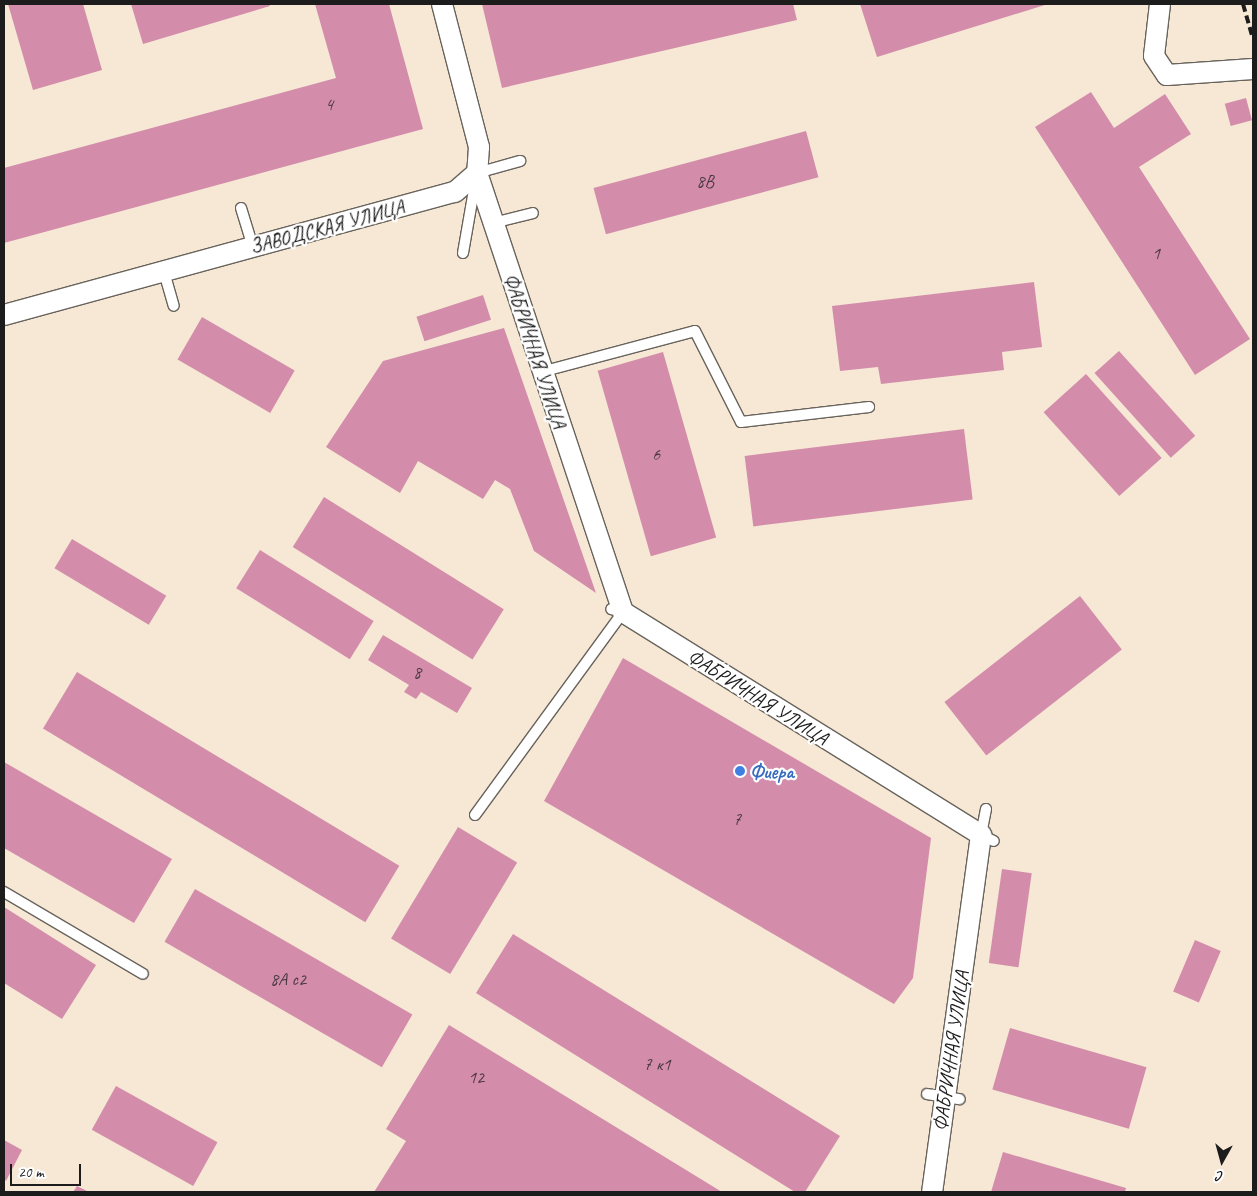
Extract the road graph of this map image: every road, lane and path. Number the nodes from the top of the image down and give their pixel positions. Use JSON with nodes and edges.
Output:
{"nodes":[{"id":1,"x":442,"y":4,"type":"edge"},
{"id":2,"x":1160,"y":4,"type":"edge"},
{"id":3,"x":1253,"y":68,"type":"edge"},
{"id":4,"x":520,"y":161,"type":"dead end"},
{"id":5,"x":477,"y":173,"type":"junction"},
{"id":6,"x":241,"y":208,"type":"dead end"},
{"id":7,"x":533,"y":213,"type":"dead end"},
{"id":8,"x":493,"y":223,"type":"junction"},
{"id":9,"x":253,"y":247,"type":"junction"},
{"id":10,"x":463,"y":253,"type":"dead end"},
{"id":11,"x":164,"y":272,"type":"junction"},
{"id":12,"x":174,"y":306,"type":"dead end"},
{"id":13,"x":4,"y":316,"type":"edge"},
{"id":14,"x":541,"y":372,"type":"junction"},
{"id":15,"x":869,"y":407,"type":"dead end"},
{"id":16,"x":617,"y":611,"type":"junction"},
{"id":17,"x":986,"y":809,"type":"dead end"},
{"id":18,"x":475,"y":815,"type":"dead end"},
{"id":19,"x":987,"y":838,"type":"junction"},
{"id":20,"x":4,"y":892,"type":"edge"},
{"id":21,"x":143,"y":974,"type":"dead end"},
{"id":22,"x":932,"y":1192,"type":"edge"}],
"edges":[{"from":1,"to":5,"type":"street"},
{"from":2,"to":3,"type":"street"},
{"from":4,"to":5,"type":"lane"},
{"from":5,"to":8,"type":"street","name":"ФАБРИЧНАЯ УЛИЦА"},
{"from":5,"to":9,"type":"street","name":"ЗАВОДСКАЯ УЛИЦА"},
{"from":5,"to":10,"type":"lane"},
{"from":6,"to":9,"type":"lane"},
{"from":7,"to":8,"type":"lane"},
{"from":8,"to":14,"type":"street","name":"ФАБРИЧНАЯ УЛИЦА"},
{"from":9,"to":11,"type":"street","name":"ЗАВОДСКАЯ УЛИЦА"},
{"from":11,"to":12,"type":"lane"},
{"from":11,"to":13,"type":"street","name":"ЗАВОДСКАЯ УЛИЦА"},
{"from":14,"to":15,"type":"lane"},
{"from":14,"to":16,"type":"street","name":"ФАБРИЧНАЯ УЛИЦА"},
{"from":16,"to":18,"type":"lane"},
{"from":16,"to":19,"type":"street","name":"ФАБРИЧНАЯ УЛИЦА"},
{"from":17,"to":19,"type":"lane"},
{"from":19,"to":22,"type":"street","name":"ФАБРИЧНАЯ УЛИЦА"},
{"from":20,"to":21,"type":"lane"}]}
